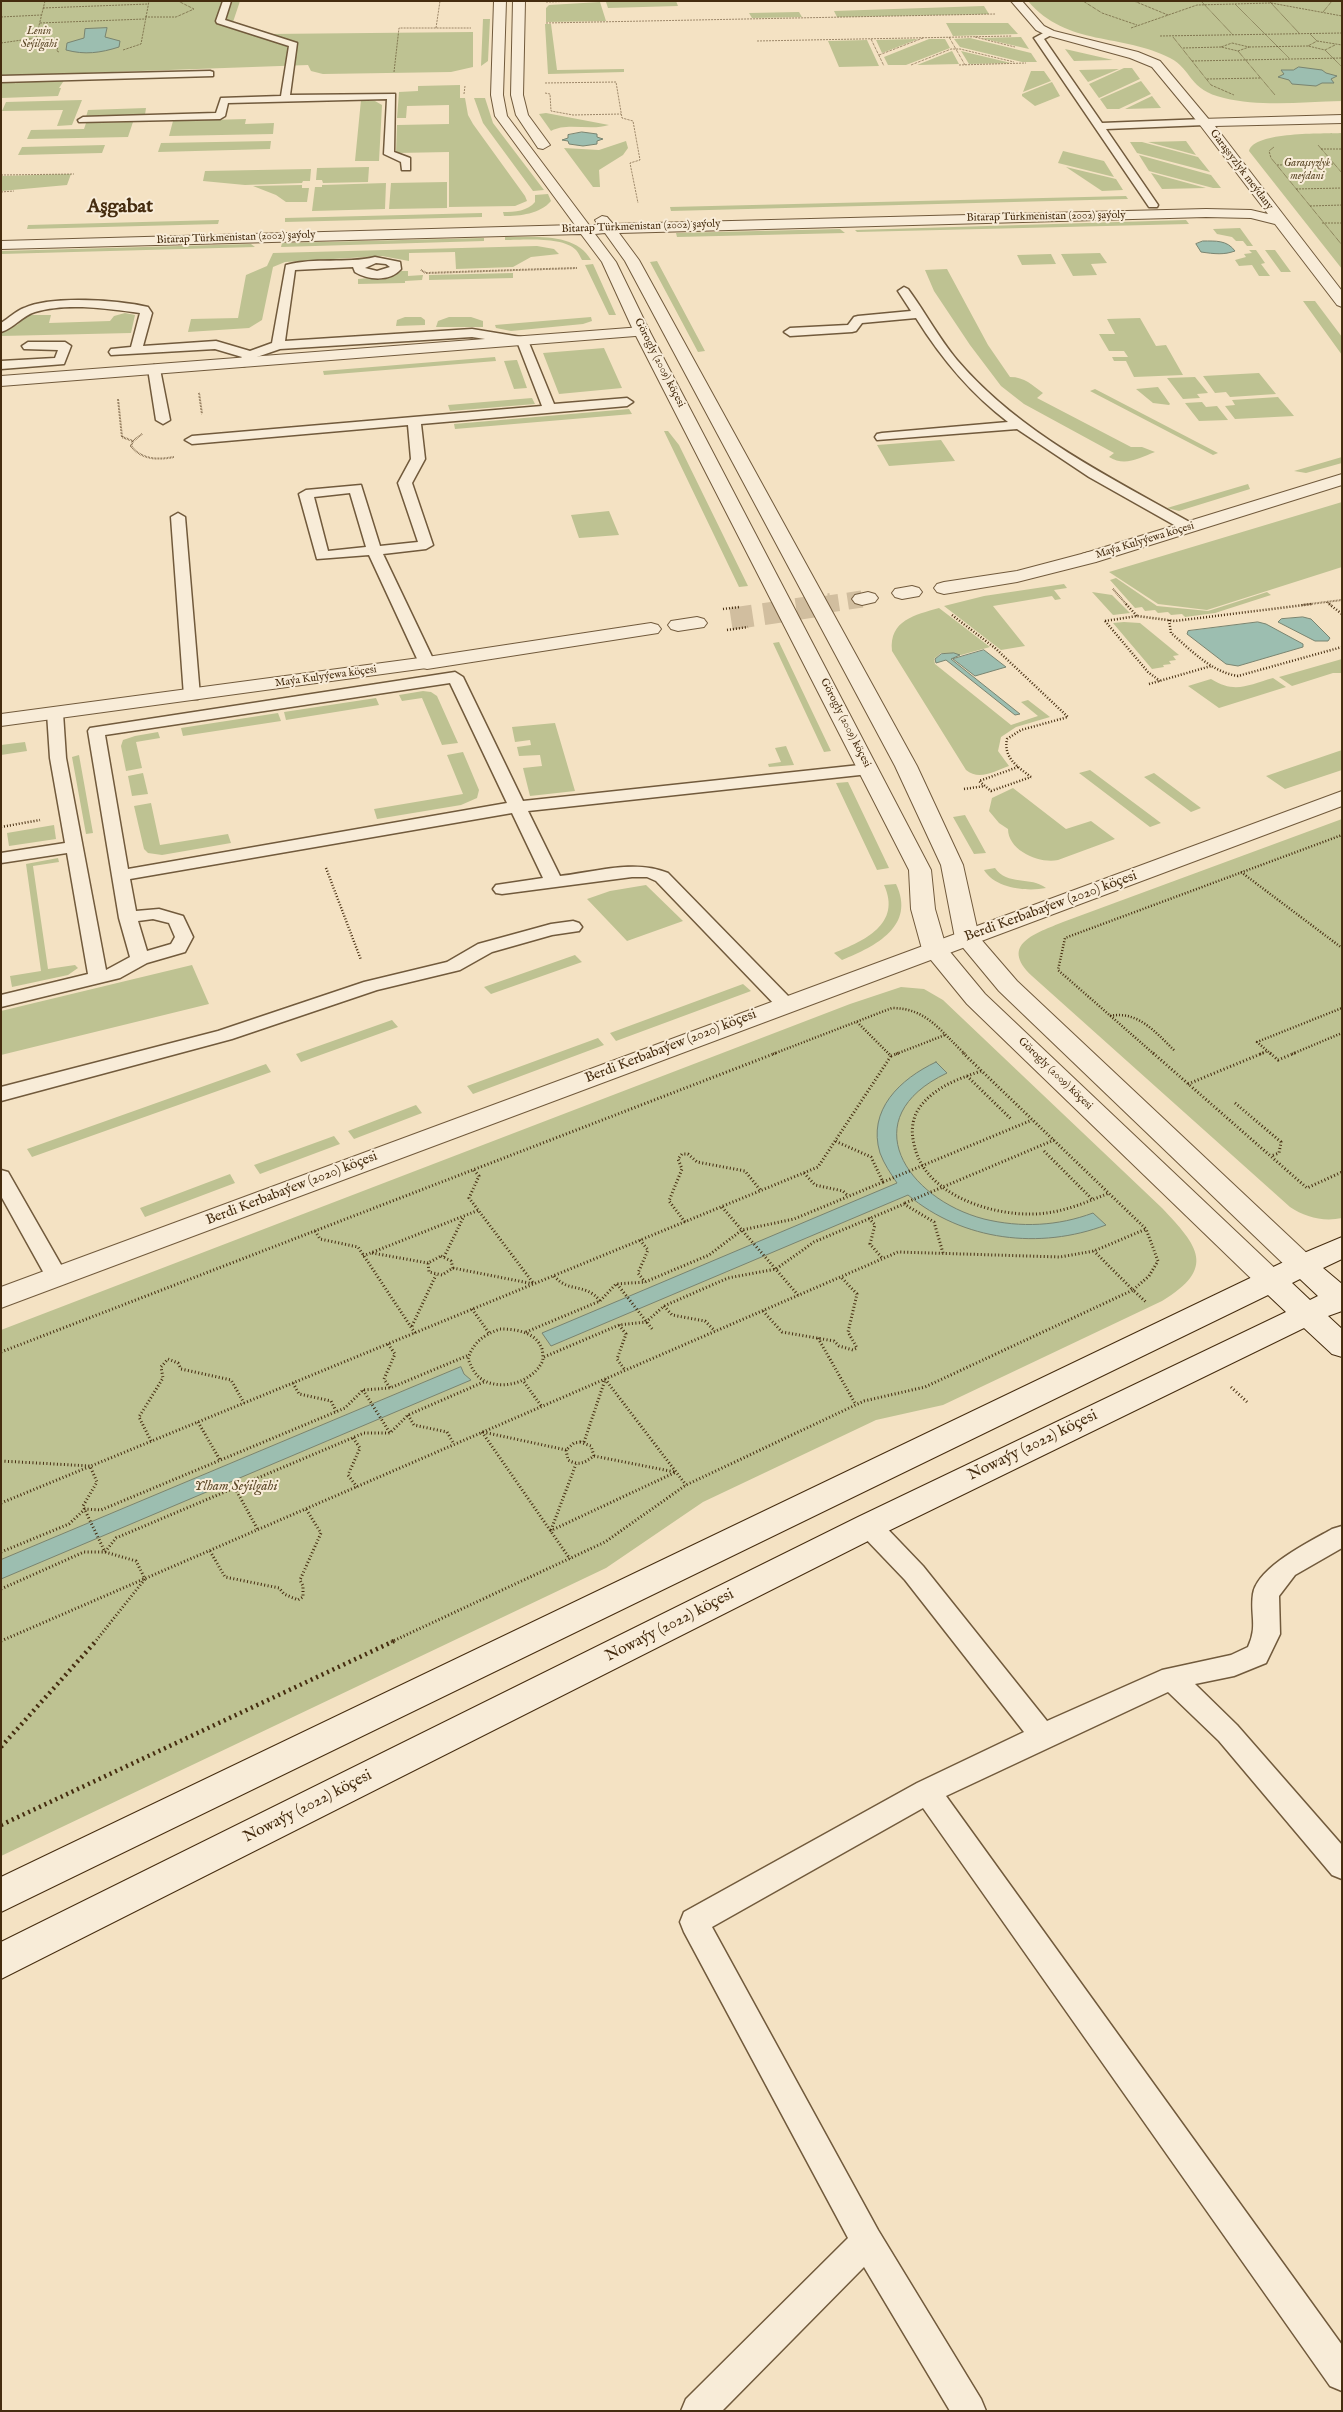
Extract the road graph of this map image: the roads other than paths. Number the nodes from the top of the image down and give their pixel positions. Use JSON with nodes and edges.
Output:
{"nodes":[{"id":1,"x":226,"y":1,"type":"edge"},
{"id":2,"x":500,"y":1,"type":"edge"},
{"id":3,"x":518,"y":1,"type":"edge"},
{"id":4,"x":1016,"y":1,"type":"edge"},
{"id":5,"x":1050,"y":33,"type":"junction"},
{"id":6,"x":210,"y":74,"type":"dead end"},
{"id":7,"x":1,"y":78,"type":"edge"},
{"id":8,"x":285,"y":98,"type":"junction"},
{"id":9,"x":1342,"y":119,"type":"edge"},
{"id":10,"x":83,"y":120,"type":"dead end"},
{"id":11,"x":1205,"y":122,"type":"junction"},
{"id":12,"x":1099,"y":126,"type":"junction"},
{"id":13,"x":554,"y":158,"type":"dead end"},
{"id":14,"x":406,"y":168,"type":"dead end"},
{"id":15,"x":1258,"y":192,"type":"junction"},
{"id":16,"x":1153,"y":206,"type":"junction"},
{"id":17,"x":594,"y":221,"type":"junction"},
{"id":18,"x":1280,"y":221,"type":"junction"},
{"id":19,"x":1,"y":236,"type":"edge"},
{"id":20,"x":1,"y":245,"type":"edge"},
{"id":21,"x":396,"y":266,"type":"road end"},
{"id":22,"x":904,"y":291,"type":"dead end"},
{"id":23,"x":1342,"y":302,"type":"edge"},
{"id":24,"x":920,"y":314,"type":"junction"},
{"id":25,"x":1,"y":328,"type":"edge"},
{"id":26,"x":642,"y":332,"type":"junction"},
{"id":27,"x":790,"y":332,"type":"dead end"},
{"id":28,"x":523,"y":341,"type":"junction"},
{"id":29,"x":278,"y":344,"type":"junction"},
{"id":30,"x":28,"y":346,"type":"dead end"},
{"id":31,"x":136,"y":350,"type":"junction"},
{"id":32,"x":115,"y":352,"type":"dead end"},
{"id":33,"x":247,"y":358,"type":"junction"},
{"id":34,"x":1,"y":365,"type":"edge"},
{"id":35,"x":154,"y":369,"type":"junction"},
{"id":36,"x":1,"y":381,"type":"edge"},
{"id":37,"x":627,"y":402,"type":"dead end"},
{"id":38,"x":549,"y":408,"type":"junction"},
{"id":39,"x":163,"y":420,"type":"dead end"},
{"id":40,"x":414,"y":420,"type":"junction"},
{"id":41,"x":1020,"y":425,"type":"junction"},
{"id":42,"x":882,"y":437,"type":"dead end"},
{"id":43,"x":192,"y":440,"type":"dead end"},
{"id":44,"x":1342,"y":479,"type":"edge"},
{"id":45,"x":178,"y":517,"type":"dead end"},
{"id":46,"x":1188,"y":527,"type":"junction"},
{"id":47,"x":374,"y":551,"type":"junction"},
{"id":48,"x":944,"y":588,"type":"dead end"},
{"id":49,"x":651,"y":629,"type":"dead end"},
{"id":50,"x":427,"y":663,"type":"junction"},
{"id":51,"x":192,"y":696,"type":"junction"},
{"id":52,"x":55,"y":713,"type":"junction"},
{"id":53,"x":1,"y":720,"type":"edge"},
{"id":54,"x":869,"y":769,"type":"junction"},
{"id":55,"x":1342,"y":798,"type":"edge"},
{"id":56,"x":516,"y":807,"type":"junction"},
{"id":57,"x":74,"y":847,"type":"junction"},
{"id":58,"x":1,"y":858,"type":"edge"},
{"id":59,"x":122,"y":875,"type":"junction"},
{"id":60,"x":554,"y":882,"type":"junction"},
{"id":61,"x":502,"y":889,"type":"dead end"},
{"id":62,"x":128,"y":918,"type":"junction"},
{"id":63,"x":573,"y":927,"type":"dead end"},
{"id":64,"x":967,"y":938,"type":"junction"},
{"id":65,"x":934,"y":949,"type":"junction"},
{"id":66,"x":140,"y":959,"type":"junction"},
{"id":67,"x":98,"y":977,"type":"junction"},
{"id":68,"x":1,"y":1000,"type":"edge"},
{"id":69,"x":785,"y":1004,"type":"junction"},
{"id":70,"x":1,"y":1094,"type":"edge"},
{"id":71,"x":1,"y":1177,"type":"edge"},
{"id":72,"x":1342,"y":1247,"type":"edge"},
{"id":73,"x":1302,"y":1265,"type":"junction"},
{"id":74,"x":56,"y":1277,"type":"junction"},
{"id":75,"x":1272,"y":1282,"type":"junction"},
{"id":76,"x":1,"y":1298,"type":"edge"},
{"id":77,"x":1341,"y":1299,"type":"edge"},
{"id":78,"x":1307,"y":1314,"type":"junction"},
{"id":79,"x":1342,"y":1346,"type":"edge"},
{"id":80,"x":869,"y":1526,"type":"junction"},
{"id":81,"x":1340,"y":1536,"type":"edge"},
{"id":82,"x":1171,"y":1678,"type":"junction"},
{"id":83,"x":1042,"y":1736,"type":"junction"},
{"id":84,"x":927,"y":1792,"type":"junction"},
{"id":85,"x":1342,"y":1866,"type":"edge"},
{"id":86,"x":1,"y":1895,"type":"edge"},
{"id":87,"x":1,"y":1961,"type":"edge"},
{"id":88,"x":867,"y":2241,"type":"junction"},
{"id":89,"x":1342,"y":2374,"type":"edge"},
{"id":90,"x":698,"y":2411,"type":"edge"},
{"id":91,"x":969,"y":2411,"type":"edge"}],
"edges":[{"from":1,"to":8,"type":"lane"},
{"from":2,"to":17,"type":"street","name":"Görogly (2009) köçesi"},
{"from":3,"to":13,"type":"street"},
{"from":4,"to":5,"type":"street"},
{"from":5,"to":11,"type":"street"},
{"from":5,"to":12,"type":"lane"},
{"from":6,"to":7,"type":"lane"},
{"from":8,"to":10,"type":"lane"},
{"from":8,"to":14,"type":"lane"},
{"from":9,"to":11,"type":"street","name":"Garaşsyzlyk meýdany"},
{"from":11,"to":12,"type":"lane"},
{"from":11,"to":15,"type":"street","name":"Garaşsyzlyk meýdany"},
{"from":12,"to":16,"type":"lane"},
{"from":15,"to":16,"type":"street","name":"Bitarap Türkmenistan (2002) şaýoly"},
{"from":15,"to":18,"type":"street","name":"Garaşsyzlyk meýdany"},
{"from":16,"to":17,"type":"street","name":"Bitarap Türkmenistan (2002) şaýoly"},
{"from":17,"to":18,"type":"street","name":"Bitarap Türkmenistan (2002) şaýoly"},
{"from":17,"to":19,"type":"street","name":"Bitarap Türkmenistan (2002) şaýoly"},
{"from":17,"to":20,"type":"street","name":"Bitarap Türkmenistan (2002) şaýoly"},
{"from":17,"to":26,"type":"street","name":"Görogly (2009) köçesi"},
{"from":17,"to":64,"type":"street","name":"Görogly (2009) köçesi"},
{"from":18,"to":23,"type":"street","name":"Garaşsyzlyk meýdany"},
{"from":21,"to":29,"type":"lane"},
{"from":22,"to":24,"type":"lane"},
{"from":24,"to":27,"type":"lane"},
{"from":24,"to":41,"type":"lane"},
{"from":25,"to":31,"type":"lane"},
{"from":26,"to":28,"type":"street"},
{"from":26,"to":54,"type":"street","name":"Görogly (2009) köçesi"},
{"from":28,"to":29,"type":"lane"},
{"from":28,"to":33,"type":"street"},
{"from":28,"to":38,"type":"lane"},
{"from":29,"to":33,"type":"lane"},
{"from":30,"to":34,"type":"lane"},
{"from":31,"to":32,"type":"lane"},
{"from":31,"to":33,"type":"lane"},
{"from":33,"to":35,"type":"street"},
{"from":35,"to":36,"type":"street"},
{"from":35,"to":39,"type":"lane"},
{"from":37,"to":38,"type":"lane"},
{"from":38,"to":40,"type":"lane"},
{"from":40,"to":43,"type":"lane"},
{"from":40,"to":47,"type":"lane"},
{"from":41,"to":42,"type":"lane"},
{"from":41,"to":46,"type":"lane"},
{"from":44,"to":46,"type":"street","name":"Maýa Kulyýewa köçesi"},
{"from":45,"to":51,"type":"lane"},
{"from":46,"to":48,"type":"street","name":"Maýa Kulyýewa köçesi"},
{"from":47,"to":47,"type":"lane"},
{"from":47,"to":50,"type":"lane"},
{"from":49,"to":50,"type":"street","name":"Maýa Kulyýewa köçesi"},
{"from":50,"to":51,"type":"street","name":"Maýa Kulyýewa köçesi"},
{"from":51,"to":52,"type":"street","name":"Maýa Kulyýewa köçesi"},
{"from":52,"to":53,"type":"street","name":"Maýa Kulyýewa köçesi"},
{"from":52,"to":57,"type":"lane"},
{"from":54,"to":56,"type":"lane"},
{"from":54,"to":65,"type":"street","name":"Görogly (2009) köçesi"},
{"from":55,"to":64,"type":"street","name":"Berdi Kerbabaýew (2020) köçesi"},
{"from":56,"to":59,"type":"lane"},
{"from":56,"to":59,"type":"lane"},
{"from":56,"to":60,"type":"lane"},
{"from":57,"to":58,"type":"lane"},
{"from":57,"to":67,"type":"lane"},
{"from":59,"to":62,"type":"lane"},
{"from":60,"to":61,"type":"lane"},
{"from":60,"to":69,"type":"lane"},
{"from":62,"to":66,"type":"lane"},
{"from":62,"to":66,"type":"lane"},
{"from":63,"to":70,"type":"lane"},
{"from":64,"to":65,"type":"street","name":"Berdi Kerbabaýew (2020) köçesi"},
{"from":64,"to":73,"type":"street","name":"Görogly (2009) köçesi"},
{"from":65,"to":69,"type":"street","name":"Berdi Kerbabaýew (2020) köçesi"},
{"from":65,"to":75,"type":"street","name":"Görogly (2009) köçesi"},
{"from":66,"to":67,"type":"lane"},
{"from":67,"to":68,"type":"lane"},
{"from":69,"to":74,"type":"street","name":"Berdi Kerbabaýew (2020) köçesi"},
{"from":71,"to":74,"type":"lane"},
{"from":72,"to":73,"type":"street"},
{"from":73,"to":75,"type":"street"},
{"from":73,"to":77,"type":"street","name":"Görogly (2009) köçesi"},
{"from":74,"to":76,"type":"street","name":"Berdi Kerbabaýew (2020) köçesi"},
{"from":75,"to":78,"type":"street","name":"Görogly (2009) köçesi"},
{"from":75,"to":86,"type":"street"},
{"from":77,"to":78,"type":"street","name":"Nowaýy (2022) köçesi"},
{"from":78,"to":79,"type":"street","name":"Görogly (2009) köçesi"},
{"from":78,"to":80,"type":"street","name":"Nowaýy (2022) köçesi"},
{"from":80,"to":83,"type":"lane"},
{"from":80,"to":87,"type":"street","name":"Nowaýy (2022) köçesi"},
{"from":81,"to":82,"type":"lane"},
{"from":82,"to":83,"type":"lane"},
{"from":82,"to":85,"type":"lane"},
{"from":83,"to":84,"type":"lane"},
{"from":84,"to":88,"type":"lane"},
{"from":84,"to":89,"type":"lane"},
{"from":88,"to":90,"type":"lane"},
{"from":88,"to":91,"type":"lane"}]}
